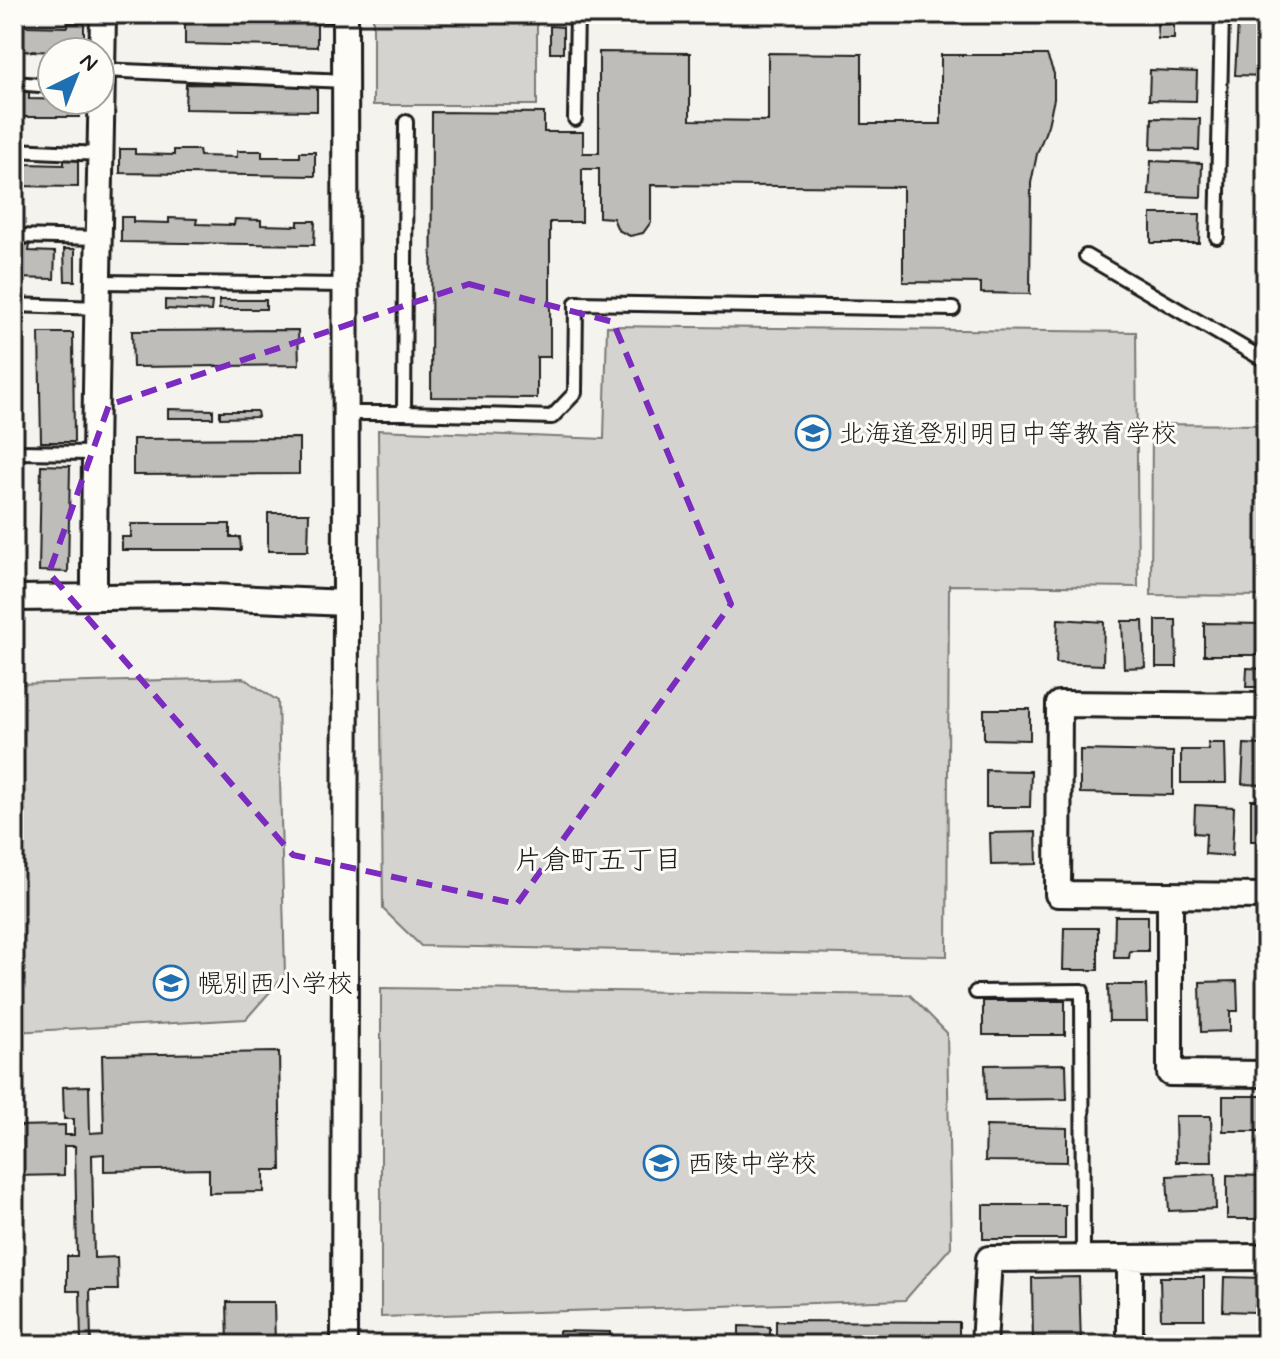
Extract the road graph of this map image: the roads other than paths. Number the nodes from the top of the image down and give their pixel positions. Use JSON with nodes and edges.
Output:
{"nodes":[{"id":1,"x":103,"y":14,"type":"edge"},
{"id":2,"x":298,"y":14,"type":"edge"},
{"id":3,"x":345,"y":14,"type":"edge"},
{"id":4,"x":577,"y":14,"type":"edge"},
{"id":5,"x":1222,"y":14,"type":"edge"},
{"id":6,"x":102,"y":36,"type":"edge"},
{"id":7,"x":345,"y":81,"type":"junction"},
{"id":8,"x":14,"y":83,"type":"edge"},
{"id":9,"x":116,"y":83,"type":"edge"},
{"id":10,"x":36,"y":85,"type":"edge"},
{"id":11,"x":101,"y":116,"type":"edge"},
{"id":12,"x":575,"y":119,"type":"dead end"},
{"id":13,"x":406,"y":122,"type":"dead end"},
{"id":14,"x":14,"y":150,"type":"edge"},
{"id":15,"x":101,"y":154,"type":"junction"},
{"id":16,"x":14,"y":236,"type":"edge"},
{"id":17,"x":1217,"y":237,"type":"dead end"},
{"id":18,"x":100,"y":238,"type":"junction"},
{"id":19,"x":1086,"y":256,"type":"dead end"},
{"id":20,"x":99,"y":282,"type":"junction"},
{"id":21,"x":346,"y":285,"type":"junction"},
{"id":22,"x":14,"y":305,"type":"edge"},
{"id":23,"x":99,"y":308,"type":"junction"},
{"id":24,"x":953,"y":309,"type":"dead end"},
{"id":25,"x":1266,"y":361,"type":"edge"},
{"id":26,"x":346,"y":413,"type":"junction"},
{"id":27,"x":404,"y":413,"type":"junction"},
{"id":28,"x":14,"y":452,"type":"edge"},
{"id":29,"x":94,"y":453,"type":"junction"},
{"id":30,"x":94,"y":597,"type":"junction"},
{"id":31,"x":14,"y":598,"type":"edge"},
{"id":32,"x":346,"y":603,"type":"junction"},
{"id":33,"x":1266,"y":706,"type":"edge"},
{"id":34,"x":1170,"y":895,"type":"junction"},
{"id":35,"x":1266,"y":896,"type":"edge"},
{"id":36,"x":976,"y":992,"type":"dead end"},
{"id":37,"x":1266,"y":1074,"type":"edge"},
{"id":38,"x":1266,"y":1257,"type":"edge"},
{"id":39,"x":1083,"y":1259,"type":"junction"},
{"id":40,"x":1130,"y":1259,"type":"junction"},
{"id":41,"x":344,"y":1345,"type":"edge"},
{"id":42,"x":984,"y":1345,"type":"edge"},
{"id":43,"x":1130,"y":1345,"type":"edge"}],
"edges":[{"from":1,"to":6,"type":"street"},
{"from":2,"to":3,"type":"lane"},
{"from":3,"to":7,"type":"street"},
{"from":4,"to":12,"type":"lane"},
{"from":5,"to":17,"type":"lane"},
{"from":7,"to":9,"type":"lane"},
{"from":7,"to":21,"type":"street"},
{"from":8,"to":10,"type":"lane"},
{"from":11,"to":15,"type":"street"},
{"from":13,"to":27,"type":"lane"},
{"from":14,"to":15,"type":"lane"},
{"from":15,"to":18,"type":"street"},
{"from":16,"to":18,"type":"lane"},
{"from":18,"to":20,"type":"street"},
{"from":19,"to":25,"type":"lane"},
{"from":20,"to":21,"type":"lane"},
{"from":20,"to":23,"type":"street"},
{"from":21,"to":26,"type":"street"},
{"from":22,"to":23,"type":"lane"},
{"from":23,"to":29,"type":"street"},
{"from":24,"to":27,"type":"lane"},
{"from":26,"to":27,"type":"lane"},
{"from":26,"to":32,"type":"street"},
{"from":28,"to":29,"type":"lane"},
{"from":29,"to":30,"type":"street"},
{"from":30,"to":31,"type":"street"},
{"from":30,"to":32,"type":"street"},
{"from":32,"to":41,"type":"street"},
{"from":33,"to":34,"type":"street"},
{"from":34,"to":35,"type":"street"},
{"from":34,"to":37,"type":"street"},
{"from":36,"to":39,"type":"lane"},
{"from":38,"to":40,"type":"street"},
{"from":39,"to":40,"type":"street"},
{"from":39,"to":42,"type":"street"},
{"from":40,"to":43,"type":"street"}]}
